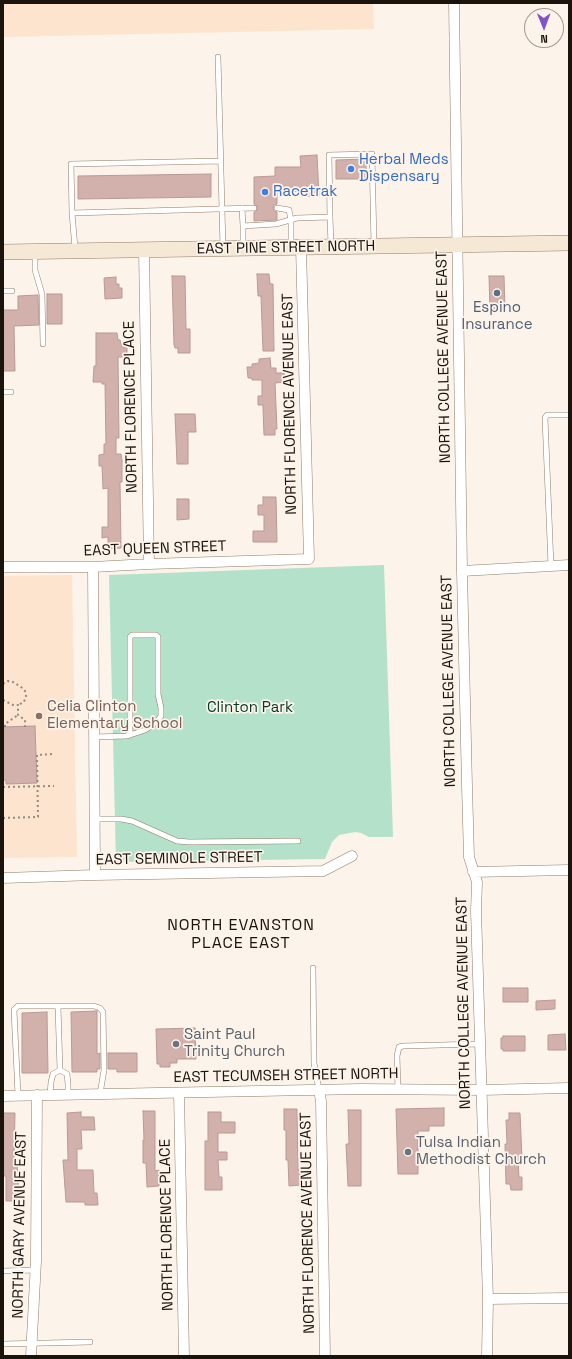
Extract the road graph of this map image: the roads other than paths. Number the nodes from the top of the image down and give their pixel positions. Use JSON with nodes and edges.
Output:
{"nodes":[{"id":1,"x":454,"y":3,"type":"edge"},
{"id":2,"x":218,"y":57,"type":"dead end"},
{"id":3,"x":221,"y":161,"type":"junction"},
{"id":4,"x":222,"y":208,"type":"junction"},
{"id":5,"x":242,"y":208,"type":"junction"},
{"id":6,"x":254,"y":208,"type":"dead end"},
{"id":7,"x":277,"y":208,"type":"dead end"},
{"id":8,"x":72,"y":213,"type":"junction"},
{"id":9,"x":330,"y":217,"type":"junction"},
{"id":10,"x":291,"y":220,"type":"junction"},
{"id":11,"x":242,"y":226,"type":"junction"},
{"id":12,"x":569,"y":243,"type":"edge"},
{"id":13,"x":457,"y":244,"type":"junction"},
{"id":14,"x":374,"y":246,"type":"junction"},
{"id":15,"x":331,"y":247,"type":"junction"},
{"id":16,"x":296,"y":248,"type":"junction"},
{"id":17,"x":223,"y":249,"type":"junction"},
{"id":18,"x":243,"y":249,"type":"junction"},
{"id":19,"x":144,"y":250,"type":"junction"},
{"id":20,"x":75,"y":251,"type":"junction"},
{"id":21,"x":3,"y":252,"type":"edge"},
{"id":22,"x":34,"y":252,"type":"junction"},
{"id":23,"x":3,"y":291,"type":"edge"},
{"id":24,"x":12,"y":291,"type":"dead end"},
{"id":25,"x":43,"y":344,"type":"dead end"},
{"id":26,"x":3,"y":392,"type":"edge"},
{"id":27,"x":11,"y":392,"type":"dead end"},
{"id":28,"x":569,"y":416,"type":"edge"},
{"id":29,"x":309,"y":559,"type":"joint"},
{"id":30,"x":149,"y":564,"type":"junction"},
{"id":31,"x":569,"y":565,"type":"edge"},
{"id":32,"x":552,"y":566,"type":"junction"},
{"id":33,"x":3,"y":567,"type":"edge"},
{"id":34,"x":92,"y":567,"type":"junction"},
{"id":35,"x":462,"y":571,"type":"junction"},
{"id":36,"x":130,"y":735,"type":"junction"},
{"id":37,"x":94,"y":737,"type":"junction"},
{"id":38,"x":95,"y":819,"type":"junction"},
{"id":39,"x":298,"y":841,"type":"dead end"},
{"id":40,"x":352,"y":856,"type":"dead end"},
{"id":41,"x":569,"y":870,"type":"edge"},
{"id":42,"x":473,"y":872,"type":"junction"},
{"id":43,"x":95,"y":875,"type":"junction"},
{"id":44,"x":3,"y":878,"type":"edge"},
{"id":45,"x":313,"y":968,"type":"dead end"},
{"id":46,"x":58,"y":1007,"type":"junction"},
{"id":47,"x":479,"y":1044,"type":"junction"},
{"id":48,"x":60,"y":1070,"type":"junction"},
{"id":49,"x":569,"y":1088,"type":"edge"},
{"id":50,"x":319,"y":1090,"type":"junction"},
{"id":51,"x":398,"y":1090,"type":"junction"},
{"id":52,"x":481,"y":1090,"type":"junction"},
{"id":53,"x":180,"y":1093,"type":"junction"},
{"id":54,"x":68,"y":1094,"type":"junction"},
{"id":55,"x":100,"y":1094,"type":"junction"},
{"id":56,"x":18,"y":1095,"type":"junction"},
{"id":57,"x":37,"y":1095,"type":"junction"},
{"id":58,"x":50,"y":1095,"type":"junction"},
{"id":59,"x":3,"y":1096,"type":"edge"},
{"id":60,"x":36,"y":1270,"type":"junction"},
{"id":61,"x":3,"y":1271,"type":"edge"},
{"id":62,"x":569,"y":1298,"type":"edge"},
{"id":63,"x":488,"y":1299,"type":"junction"},
{"id":64,"x":90,"y":1342,"type":"dead end"},
{"id":65,"x":32,"y":1343,"type":"junction"},
{"id":66,"x":3,"y":1344,"type":"edge"},
{"id":67,"x":31,"y":1356,"type":"edge"},
{"id":68,"x":184,"y":1356,"type":"edge"},
{"id":69,"x":325,"y":1356,"type":"edge"},
{"id":70,"x":487,"y":1356,"type":"edge"}],
"edges":[{"from":1,"to":13,"type":"street","name":"NORTH COLLEGE AVENUE EAST"},
{"from":2,"to":3,"type":"lane"},
{"from":3,"to":4,"type":"lane"},
{"from":3,"to":8,"type":"lane"},
{"from":4,"to":5,"type":"lane"},
{"from":4,"to":8,"type":"lane"},
{"from":4,"to":17,"type":"lane"},
{"from":5,"to":6,"type":"lane"},
{"from":5,"to":11,"type":"lane"},
{"from":7,"to":10,"type":"lane"},
{"from":8,"to":20,"type":"lane"},
{"from":9,"to":10,"type":"lane"},
{"from":9,"to":14,"type":"lane"},
{"from":9,"to":15,"type":"lane"},
{"from":10,"to":11,"type":"lane"},
{"from":10,"to":16,"type":"lane"},
{"from":11,"to":18,"type":"lane"},
{"from":12,"to":13,"type":"main road","name":"EAST PINE STREET NORTH"},
{"from":13,"to":14,"type":"main road","name":"EAST PINE STREET NORTH"},
{"from":13,"to":35,"type":"street","name":"NORTH COLLEGE AVENUE EAST"},
{"from":14,"to":15,"type":"main road","name":"EAST PINE STREET NORTH"},
{"from":15,"to":16,"type":"main road","name":"EAST PINE STREET NORTH"},
{"from":16,"to":18,"type":"main road","name":"EAST PINE STREET NORTH"},
{"from":16,"to":29,"type":"street","name":"NORTH FLORENCE AVENUE EAST"},
{"from":17,"to":18,"type":"main road","name":"EAST PINE STREET NORTH"},
{"from":17,"to":19,"type":"main road","name":"EAST PINE STREET NORTH"},
{"from":19,"to":20,"type":"main road","name":"EAST PINE STREET NORTH"},
{"from":19,"to":30,"type":"street","name":"NORTH FLORENCE PLACE"},
{"from":20,"to":22,"type":"main road","name":"EAST PINE STREET NORTH"},
{"from":21,"to":22,"type":"main road","name":"EAST PINE STREET NORTH"},
{"from":22,"to":25,"type":"lane"},
{"from":23,"to":24,"type":"lane"},
{"from":26,"to":27,"type":"lane"},
{"from":28,"to":32,"type":"lane"},
{"from":29,"to":30,"type":"street","name":"EAST QUEEN STREET"},
{"from":30,"to":34,"type":"street","name":"EAST QUEEN STREET"},
{"from":31,"to":32,"type":"street"},
{"from":32,"to":35,"type":"street"},
{"from":33,"to":34,"type":"street","name":"EAST QUEEN STREET"},
{"from":34,"to":37,"type":"street"},
{"from":35,"to":42,"type":"street","name":"NORTH COLLEGE AVENUE EAST"},
{"from":36,"to":36,"type":"lane"},
{"from":36,"to":37,"type":"lane"},
{"from":37,"to":38,"type":"street"},
{"from":38,"to":39,"type":"lane"},
{"from":38,"to":43,"type":"street"},
{"from":40,"to":43,"type":"street","name":"EAST SEMINOLE STREET"},
{"from":41,"to":42,"type":"street"},
{"from":42,"to":47,"type":"street","name":"NORTH COLLEGE AVENUE EAST"},
{"from":43,"to":44,"type":"street","name":"EAST SEMINOLE STREET"},
{"from":45,"to":50,"type":"lane"},
{"from":46,"to":48,"type":"lane"},
{"from":46,"to":55,"type":"lane"},
{"from":46,"to":56,"type":"lane"},
{"from":47,"to":51,"type":"lane"},
{"from":47,"to":52,"type":"street","name":"NORTH COLLEGE AVENUE EAST"},
{"from":48,"to":54,"type":"lane"},
{"from":48,"to":58,"type":"lane"},
{"from":49,"to":52,"type":"street","name":"EAST TECUMSEH STREET NORTH"},
{"from":50,"to":51,"type":"street","name":"EAST TECUMSEH STREET NORTH"},
{"from":50,"to":53,"type":"street","name":"EAST TECUMSEH STREET NORTH"},
{"from":50,"to":69,"type":"street","name":"NORTH FLORENCE AVENUE EAST"},
{"from":51,"to":52,"type":"street","name":"EAST TECUMSEH STREET NORTH"},
{"from":52,"to":63,"type":"street","name":"NORTH COLLEGE AVENUE EAST"},
{"from":53,"to":55,"type":"street","name":"EAST TECUMSEH STREET NORTH"},
{"from":53,"to":68,"type":"street","name":"NORTH FLORENCE PLACE"},
{"from":54,"to":55,"type":"street","name":"EAST TECUMSEH STREET NORTH"},
{"from":54,"to":58,"type":"street","name":"EAST TECUMSEH STREET NORTH"},
{"from":56,"to":57,"type":"street","name":"EAST TECUMSEH STREET NORTH"},
{"from":56,"to":59,"type":"street","name":"EAST TECUMSEH STREET NORTH"},
{"from":57,"to":58,"type":"street","name":"EAST TECUMSEH STREET NORTH"},
{"from":57,"to":60,"type":"street","name":"NORTH GARY AVENUE EAST"},
{"from":60,"to":61,"type":"lane"},
{"from":60,"to":65,"type":"street","name":"NORTH GARY AVENUE EAST"},
{"from":62,"to":63,"type":"street"},
{"from":63,"to":70,"type":"street","name":"NORTH COLLEGE AVENUE EAST"},
{"from":64,"to":65,"type":"lane"},
{"from":65,"to":66,"type":"lane"},
{"from":65,"to":67,"type":"street","name":"NORTH GARY AVENUE EAST"}]}
